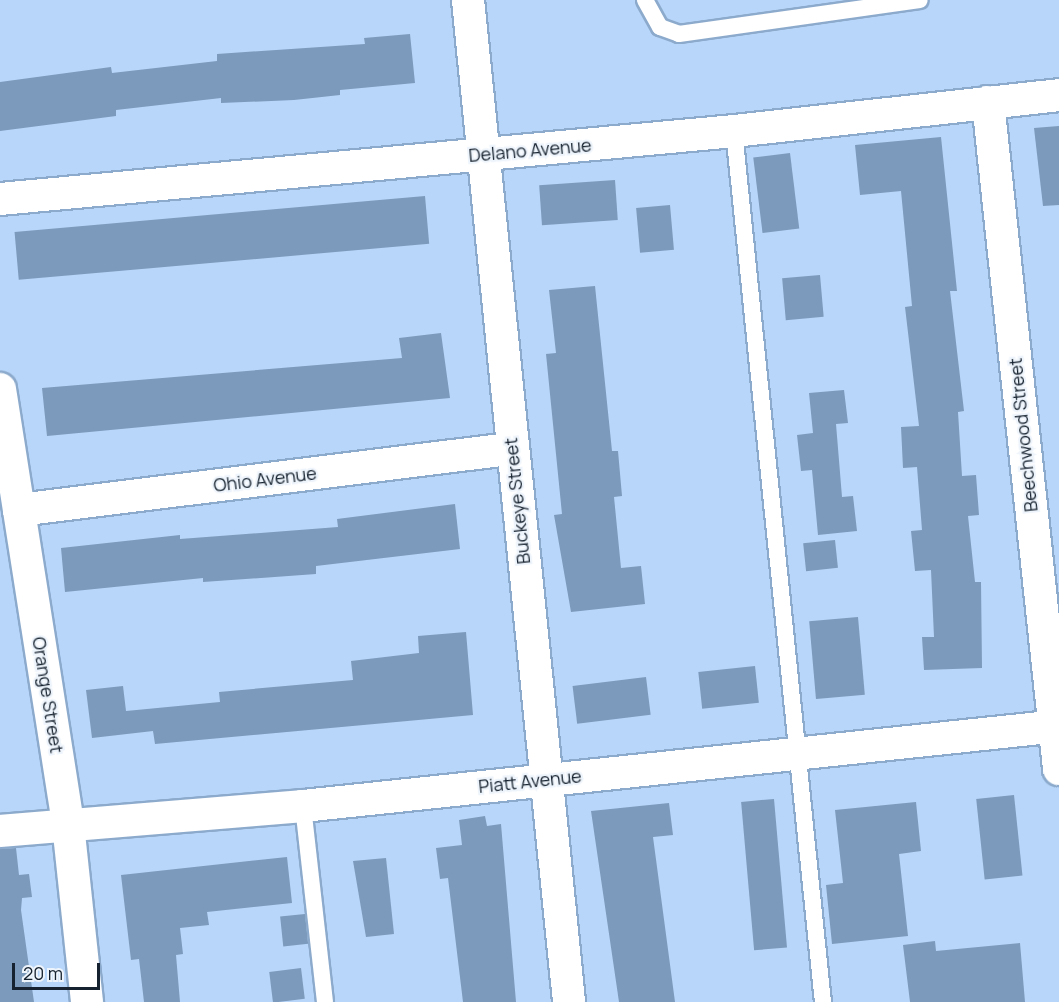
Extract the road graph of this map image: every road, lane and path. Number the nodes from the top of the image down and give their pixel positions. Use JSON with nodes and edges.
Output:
{"nodes":[{"id":1,"x":468,"y":0,"type":"edge"},
{"id":2,"x":645,"y":0,"type":"edge"},
{"id":3,"x":920,"y":0,"type":"edge"},
{"id":4,"x":1059,"y":95,"type":"edge"},
{"id":5,"x":988,"y":102,"type":"junction"},
{"id":6,"x":734,"y":131,"type":"junction"},
{"id":7,"x":482,"y":154,"type":"junction"},
{"id":8,"x":0,"y":199,"type":"edge"},
{"id":9,"x":0,"y":389,"type":"edge"},
{"id":10,"x":511,"y":449,"type":"junction"},
{"id":11,"x":19,"y":510,"type":"junction"},
{"id":12,"x":1057,"y":727,"type":"edge"},
{"id":13,"x":796,"y":753,"type":"junction"},
{"id":14,"x":1059,"y":769,"type":"edge"},
{"id":15,"x":545,"y":779,"type":"junction"},
{"id":16,"x":303,"y":806,"type":"junction"},
{"id":17,"x":68,"y":824,"type":"junction"},
{"id":18,"x":0,"y":831,"type":"edge"},
{"id":19,"x":87,"y":1002,"type":"edge"},
{"id":20,"x":325,"y":1002,"type":"edge"},
{"id":21,"x":569,"y":1002,"type":"edge"},
{"id":22,"x":823,"y":1002,"type":"edge"}],
"edges":[{"from":1,"to":7,"type":"street","name":"Buckeye Street"},
{"from":2,"to":3,"type":"lane"},
{"from":4,"to":5,"type":"street","name":"Delano Avenue"},
{"from":5,"to":6,"type":"street","name":"Delano Avenue"},
{"from":5,"to":12,"type":"street","name":"Beechwood Street"},
{"from":6,"to":7,"type":"street","name":"Delano Avenue"},
{"from":6,"to":13,"type":"lane"},
{"from":7,"to":8,"type":"street","name":"Delano Avenue"},
{"from":7,"to":10,"type":"street","name":"Buckeye Street"},
{"from":9,"to":11,"type":"street","name":"Orange Street"},
{"from":10,"to":11,"type":"street","name":"Ohio Avenue"},
{"from":10,"to":15,"type":"street","name":"Buckeye Street"},
{"from":11,"to":17,"type":"street","name":"Orange Street"},
{"from":12,"to":13,"type":"street","name":"Piatt Avenue"},
{"from":12,"to":14,"type":"street","name":"Beechwood Street"},
{"from":13,"to":15,"type":"street","name":"Piatt Avenue"},
{"from":13,"to":22,"type":"lane"},
{"from":15,"to":16,"type":"street","name":"Piatt Avenue"},
{"from":15,"to":21,"type":"street","name":"Buckeye Street"},
{"from":16,"to":17,"type":"street","name":"Piatt Avenue"},
{"from":16,"to":20,"type":"lane"},
{"from":17,"to":18,"type":"street","name":"Piatt Avenue"},
{"from":17,"to":19,"type":"street","name":"Orange Street"}]}
